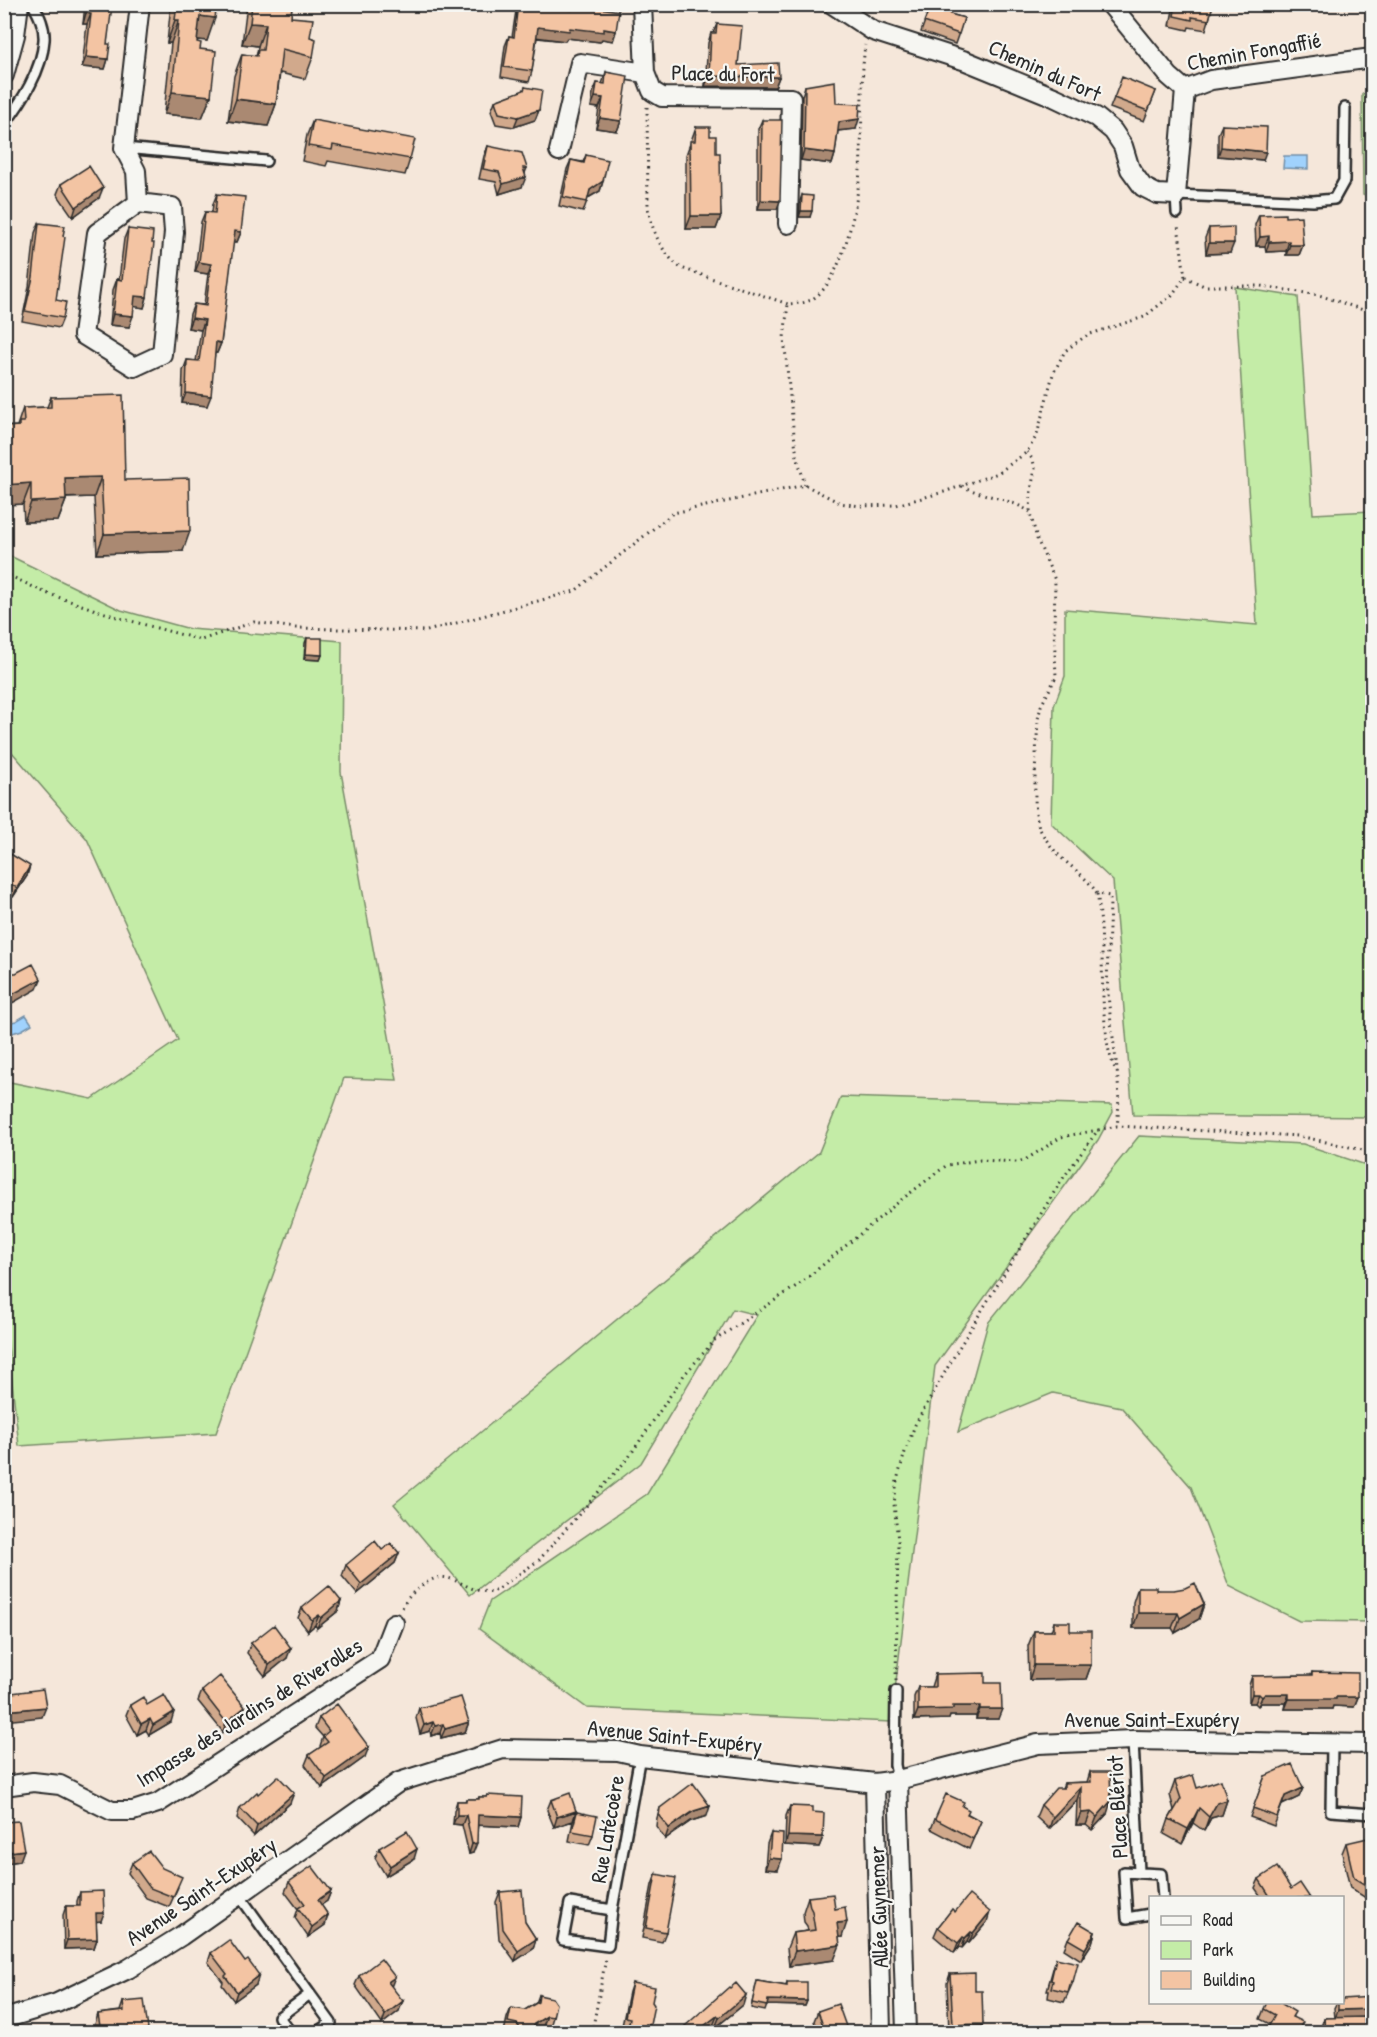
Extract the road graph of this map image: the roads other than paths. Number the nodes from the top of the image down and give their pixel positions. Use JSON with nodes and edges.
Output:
{"nodes":[{"id":1,"x":19,"y":4,"type":"edge"},
{"id":2,"x":33,"y":4,"type":"edge"},
{"id":3,"x":140,"y":4,"type":"edge"},
{"id":4,"x":642,"y":4,"type":"edge"},
{"id":5,"x":832,"y":4,"type":"edge"},
{"id":6,"x":1110,"y":4,"type":"edge"},
{"id":7,"x":1372,"y":58,"type":"edge"},
{"id":8,"x":645,"y":73,"type":"junction"},
{"id":9,"x":4,"y":75,"type":"edge"},
{"id":10,"x":1185,"y":90,"type":"junction"},
{"id":11,"x":1345,"y":108,"type":"dead end"},
{"id":12,"x":4,"y":125,"type":"edge"},
{"id":13,"x":124,"y":148,"type":"junction"},
{"id":14,"x":559,"y":151,"type":"dead end"},
{"id":15,"x":266,"y":161,"type":"dead end"},
{"id":16,"x":138,"y":203,"type":"junction"},
{"id":17,"x":1176,"y":204,"type":"junction"},
{"id":18,"x":788,"y":224,"type":"dead end"},
{"id":19,"x":394,"y":1623,"type":"road end"},
{"id":20,"x":896,"y":1691,"type":"road end"},
{"id":21,"x":1133,"y":1740,"type":"junction"},
{"id":22,"x":1332,"y":1744,"type":"junction"},
{"id":23,"x":1372,"y":1744,"type":"edge"},
{"id":24,"x":640,"y":1756,"type":"junction"},
{"id":25,"x":898,"y":1780,"type":"junction"},
{"id":26,"x":875,"y":1783,"type":"junction"},
{"id":27,"x":4,"y":1786,"type":"edge"},
{"id":28,"x":1372,"y":1814,"type":"edge"},
{"id":29,"x":1140,"y":1872,"type":"junction"},
{"id":30,"x":239,"y":1895,"type":"junction"},
{"id":31,"x":1163,"y":1896,"type":"edge"},
{"id":32,"x":612,"y":1910,"type":"junction"},
{"id":33,"x":1149,"y":1914,"type":"edge"},
{"id":34,"x":310,"y":1994,"type":"junction"},
{"id":35,"x":4,"y":2019,"type":"edge"},
{"id":36,"x":290,"y":2032,"type":"edge"},
{"id":37,"x":317,"y":2032,"type":"edge"},
{"id":38,"x":881,"y":2032,"type":"edge"},
{"id":39,"x":906,"y":2032,"type":"edge"}],
"edges":[{"from":1,"to":9,"type":"street"},
{"from":2,"to":12,"type":"lane"},
{"from":3,"to":13,"type":"street"},
{"from":4,"to":8,"type":"street","name":"Place du Fort"},
{"from":5,"to":17,"type":"street","name":"Chemin du Fort"},
{"from":6,"to":10,"type":"street","name":"Chemin Fongaffié"},
{"from":7,"to":10,"type":"street","name":"Chemin Fongaffié"},
{"from":8,"to":14,"type":"street"},
{"from":8,"to":18,"type":"street","name":"Place du Fort"},
{"from":10,"to":17,"type":"street"},
{"from":11,"to":17,"type":"lane","name":"Chemin du Fort"},
{"from":13,"to":15,"type":"lane"},
{"from":13,"to":16,"type":"street"},
{"from":16,"to":16,"type":"street"},
{"from":19,"to":27,"type":"street","name":"Impasse des Jardins de Riverolles"},
{"from":20,"to":25,"type":"lane"},
{"from":21,"to":22,"type":"street","name":"Avenue Saint-Exupéry"},
{"from":21,"to":25,"type":"street","name":"Avenue Saint-Exupéry"},
{"from":21,"to":29,"type":"lane","name":"Place Blériot"},
{"from":22,"to":23,"type":"street","name":"Avenue Saint-Exupéry"},
{"from":22,"to":28,"type":"lane"},
{"from":24,"to":26,"type":"street","name":"Avenue Saint-Exupéry"},
{"from":24,"to":30,"type":"street","name":"Avenue Saint-Exupéry"},
{"from":24,"to":32,"type":"lane","name":"Rue Latécoère"},
{"from":25,"to":26,"type":"street","name":"Avenue Saint-Exupéry"},
{"from":25,"to":39,"type":"street","name":"Allée Guynemer"},
{"from":26,"to":38,"type":"street","name":"Allée Guynemer"},
{"from":29,"to":31,"type":"lane","name":"Place Blériot"},
{"from":29,"to":33,"type":"lane","name":"Place Blériot"},
{"from":30,"to":34,"type":"lane"},
{"from":30,"to":35,"type":"street","name":"Avenue Saint-Exupéry"},
{"from":32,"to":32,"type":"lane","name":"Rue Latécoère"},
{"from":34,"to":36,"type":"lane"},
{"from":34,"to":37,"type":"lane"}]}
